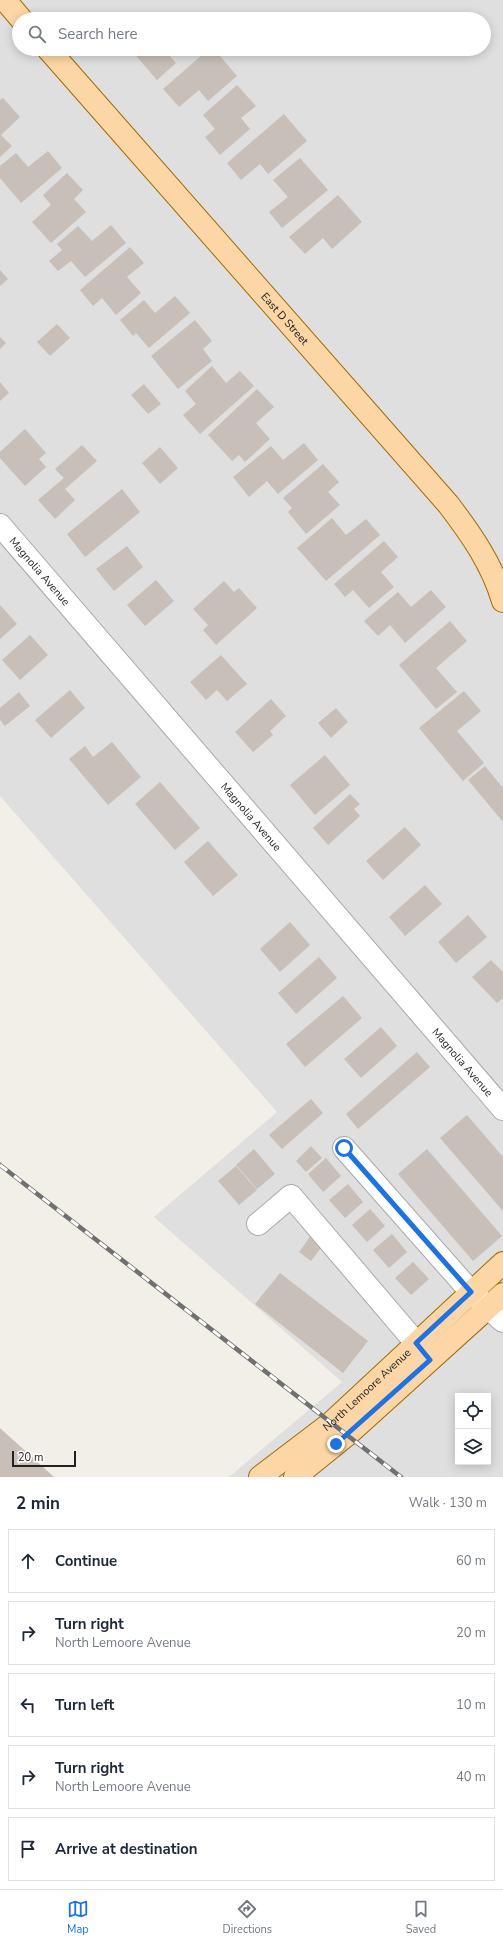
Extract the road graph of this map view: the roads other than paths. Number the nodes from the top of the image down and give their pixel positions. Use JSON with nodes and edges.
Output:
{"nodes":[{"id":1,"x":5,"y":0,"type":"edge"},
{"id":2,"x":15,"y":12,"type":"edge"},
{"id":3,"x":54,"y":56,"type":"edge"},
{"id":4,"x":0,"y":525,"type":"edge"},
{"id":5,"x":503,"y":601,"type":"edge"},
{"id":6,"x":503,"y":1109,"type":"edge"},
{"id":7,"x":344,"y":1148,"type":"dead end"},
{"id":8,"x":258,"y":1224,"type":"dead end"},
{"id":9,"x":503,"y":1263,"type":"edge"},
{"id":10,"x":471,"y":1292,"type":"junction"},
{"id":11,"x":503,"y":1294,"type":"edge"},
{"id":12,"x":495,"y":1314,"type":"edge"},
{"id":13,"x":416,"y":1343,"type":"junction"},
{"id":14,"x":430,"y":1360,"type":"junction"},
{"id":15,"x":260,"y":1477,"type":"edge"},
{"id":16,"x":295,"y":1477,"type":"edge"}],
"edges":[{"from":1,"to":2,"type":"main road"},
{"from":3,"to":5,"type":"main road","name":"East D Street"},
{"from":4,"to":6,"type":"street","name":"Magnolia Avenue"},
{"from":7,"to":10,"type":"street"},
{"from":8,"to":13,"type":"street"},
{"from":9,"to":10,"type":"main road","name":"North Lemoore Avenue"},
{"from":10,"to":12,"type":"street"},
{"from":10,"to":13,"type":"main road","name":"North Lemoore Avenue"},
{"from":11,"to":12,"type":"main road","name":"North Lemoore Avenue"},
{"from":12,"to":14,"type":"main road","name":"North Lemoore Avenue"},
{"from":13,"to":14,"type":"street"},
{"from":13,"to":15,"type":"main road","name":"North Lemoore Avenue"},
{"from":14,"to":16,"type":"main road","name":"North Lemoore Avenue"}]}
